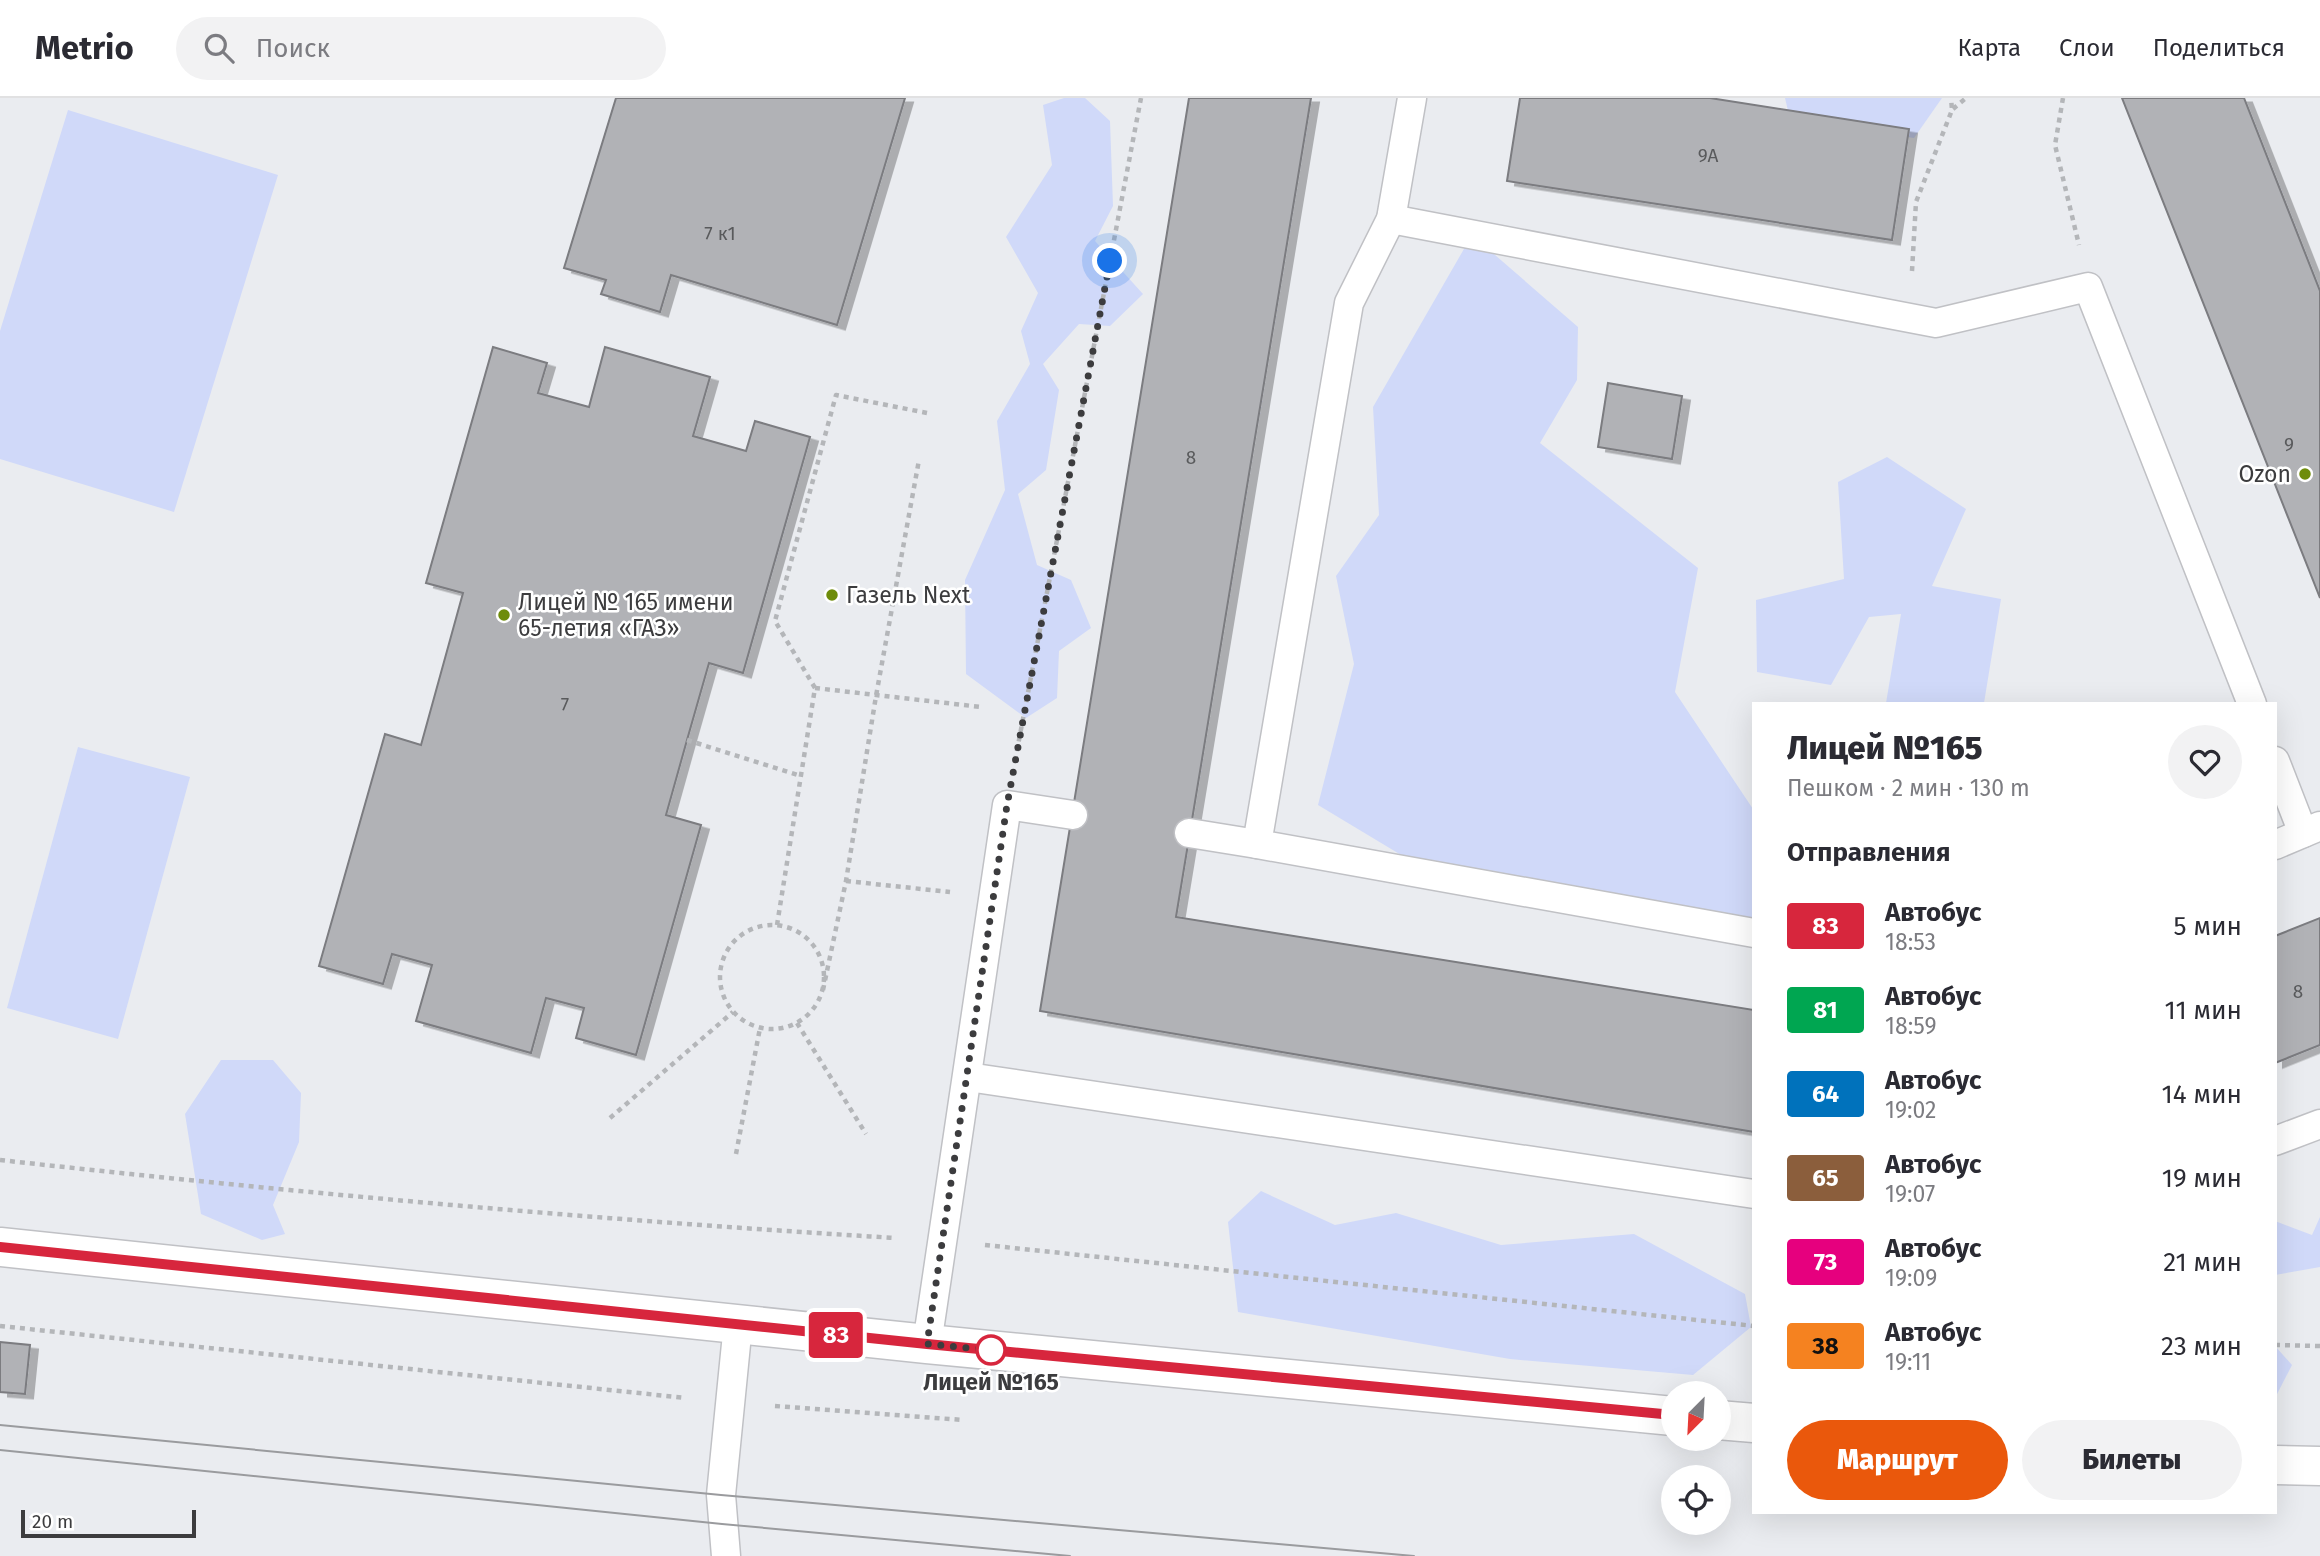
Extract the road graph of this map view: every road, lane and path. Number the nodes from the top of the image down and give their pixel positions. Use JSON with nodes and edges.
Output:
{"nodes":[{"id":1,"x":1141,"y":98,"type":"edge"},
{"id":2,"x":1412,"y":98,"type":"edge"},
{"id":3,"x":1951,"y":98,"type":"edge"},
{"id":4,"x":1966,"y":98,"type":"edge"},
{"id":5,"x":2063,"y":98,"type":"edge"},
{"id":6,"x":1952,"y":110,"type":"junction"},
{"id":7,"x":1391,"y":219,"type":"junction"},
{"id":8,"x":2088,"y":286,"type":"junction"},
{"id":9,"x":1909,"y":318,"type":"junction"},
{"id":10,"x":927,"y":413,"type":"dead end"},
{"id":11,"x":919,"y":460,"type":"dead end"},
{"id":12,"x":815,"y":688,"type":"junction"},
{"id":13,"x":876,"y":696,"type":"junction"},
{"id":14,"x":2251,"y":702,"type":"edge"},
{"id":15,"x":981,"y":708,"type":"dead end"},
{"id":16,"x":687,"y":740,"type":"dead end"},
{"id":17,"x":2277,"y":765,"type":"edge"},
{"id":18,"x":801,"y":776,"type":"junction"},
{"id":19,"x":1007,"y":805,"type":"junction"},
{"id":20,"x":1073,"y":815,"type":"dead end"},
{"id":21,"x":2312,"y":830,"type":"edge"},
{"id":22,"x":1189,"y":833,"type":"dead end"},
{"id":23,"x":1257,"y":844,"type":"junction"},
{"id":24,"x":2277,"y":844,"type":"edge"},
{"id":25,"x":846,"y":881,"type":"junction"},
{"id":26,"x":953,"y":892,"type":"dead end"},
{"id":27,"x":777,"y":925,"type":"junction"},
{"id":28,"x":1752,"y":933,"type":"edge"},
{"id":29,"x":823,"y":990,"type":"junction"},
{"id":30,"x":733,"y":1012,"type":"junction"},
{"id":31,"x":797,"y":1023,"type":"junction"},
{"id":32,"x":760,"y":1028,"type":"junction"},
{"id":33,"x":968,"y":1077,"type":"junction"},
{"id":34,"x":610,"y":1118,"type":"dead end"},
{"id":35,"x":2320,"y":1124,"type":"edge"},
{"id":36,"x":866,"y":1134,"type":"dead end"},
{"id":37,"x":2277,"y":1140,"type":"edge"},
{"id":38,"x":736,"y":1154,"type":"dead end"},
{"id":39,"x":0,"y":1160,"type":"edge"},
{"id":40,"x":1752,"y":1194,"type":"edge"},
{"id":41,"x":943,"y":1241,"type":"junction"},
{"id":42,"x":0,"y":1247,"type":"edge"},
{"id":43,"x":738,"y":1324,"type":"junction"},
{"id":44,"x":0,"y":1326,"type":"edge"},
{"id":45,"x":1752,"y":1326,"type":"edge"},
{"id":46,"x":927,"y":1344,"type":"junction"},
{"id":47,"x":2277,"y":1345,"type":"edge"},
{"id":48,"x":2320,"y":1346,"type":"edge"},
{"id":49,"x":730,"y":1403,"type":"junction"},
{"id":50,"x":1661,"y":1415,"type":"edge"},
{"id":51,"x":963,"y":1420,"type":"dead end"},
{"id":52,"x":2277,"y":1465,"type":"edge"},
{"id":53,"x":2320,"y":1466,"type":"edge"},
{"id":54,"x":726,"y":1556,"type":"edge"}],
"edges":[{"from":1,"to":19,"type":"path"},
{"from":2,"to":7,"type":"lane"},
{"from":3,"to":6,"type":"path"},
{"from":4,"to":6,"type":"path"},
{"from":5,"to":8,"type":"path"},
{"from":6,"to":9,"type":"path"},
{"from":7,"to":9,"type":"lane"},
{"from":7,"to":23,"type":"lane"},
{"from":8,"to":9,"type":"lane"},
{"from":8,"to":14,"type":"lane"},
{"from":10,"to":12,"type":"path"},
{"from":11,"to":13,"type":"path"},
{"from":12,"to":13,"type":"path"},
{"from":12,"to":18,"type":"path"},
{"from":13,"to":15,"type":"path"},
{"from":13,"to":25,"type":"path"},
{"from":16,"to":18,"type":"path"},
{"from":17,"to":21,"type":"lane"},
{"from":18,"to":27,"type":"path"},
{"from":19,"to":20,"type":"lane"},
{"from":19,"to":33,"type":"lane"},
{"from":21,"to":24,"type":"lane"},
{"from":22,"to":23,"type":"lane"},
{"from":23,"to":28,"type":"lane"},
{"from":25,"to":26,"type":"path"},
{"from":25,"to":29,"type":"path"},
{"from":27,"to":29,"type":"path"},
{"from":27,"to":30,"type":"path"},
{"from":29,"to":31,"type":"path"},
{"from":30,"to":32,"type":"path"},
{"from":30,"to":34,"type":"path"},
{"from":31,"to":32,"type":"path"},
{"from":31,"to":36,"type":"path"},
{"from":32,"to":38,"type":"path"},
{"from":33,"to":40,"type":"lane"},
{"from":33,"to":41,"type":"lane"},
{"from":35,"to":37,"type":"lane"},
{"from":39,"to":41,"type":"path"},
{"from":41,"to":45,"type":"path"},
{"from":41,"to":46,"type":"lane"},
{"from":42,"to":43,"type":"street"},
{"from":43,"to":46,"type":"street"},
{"from":43,"to":49,"type":"lane"},
{"from":44,"to":49,"type":"path"},
{"from":46,"to":50,"type":"street"},
{"from":47,"to":48,"type":"path"},
{"from":49,"to":51,"type":"path"},
{"from":49,"to":54,"type":"lane"},
{"from":52,"to":53,"type":"street"}]}
